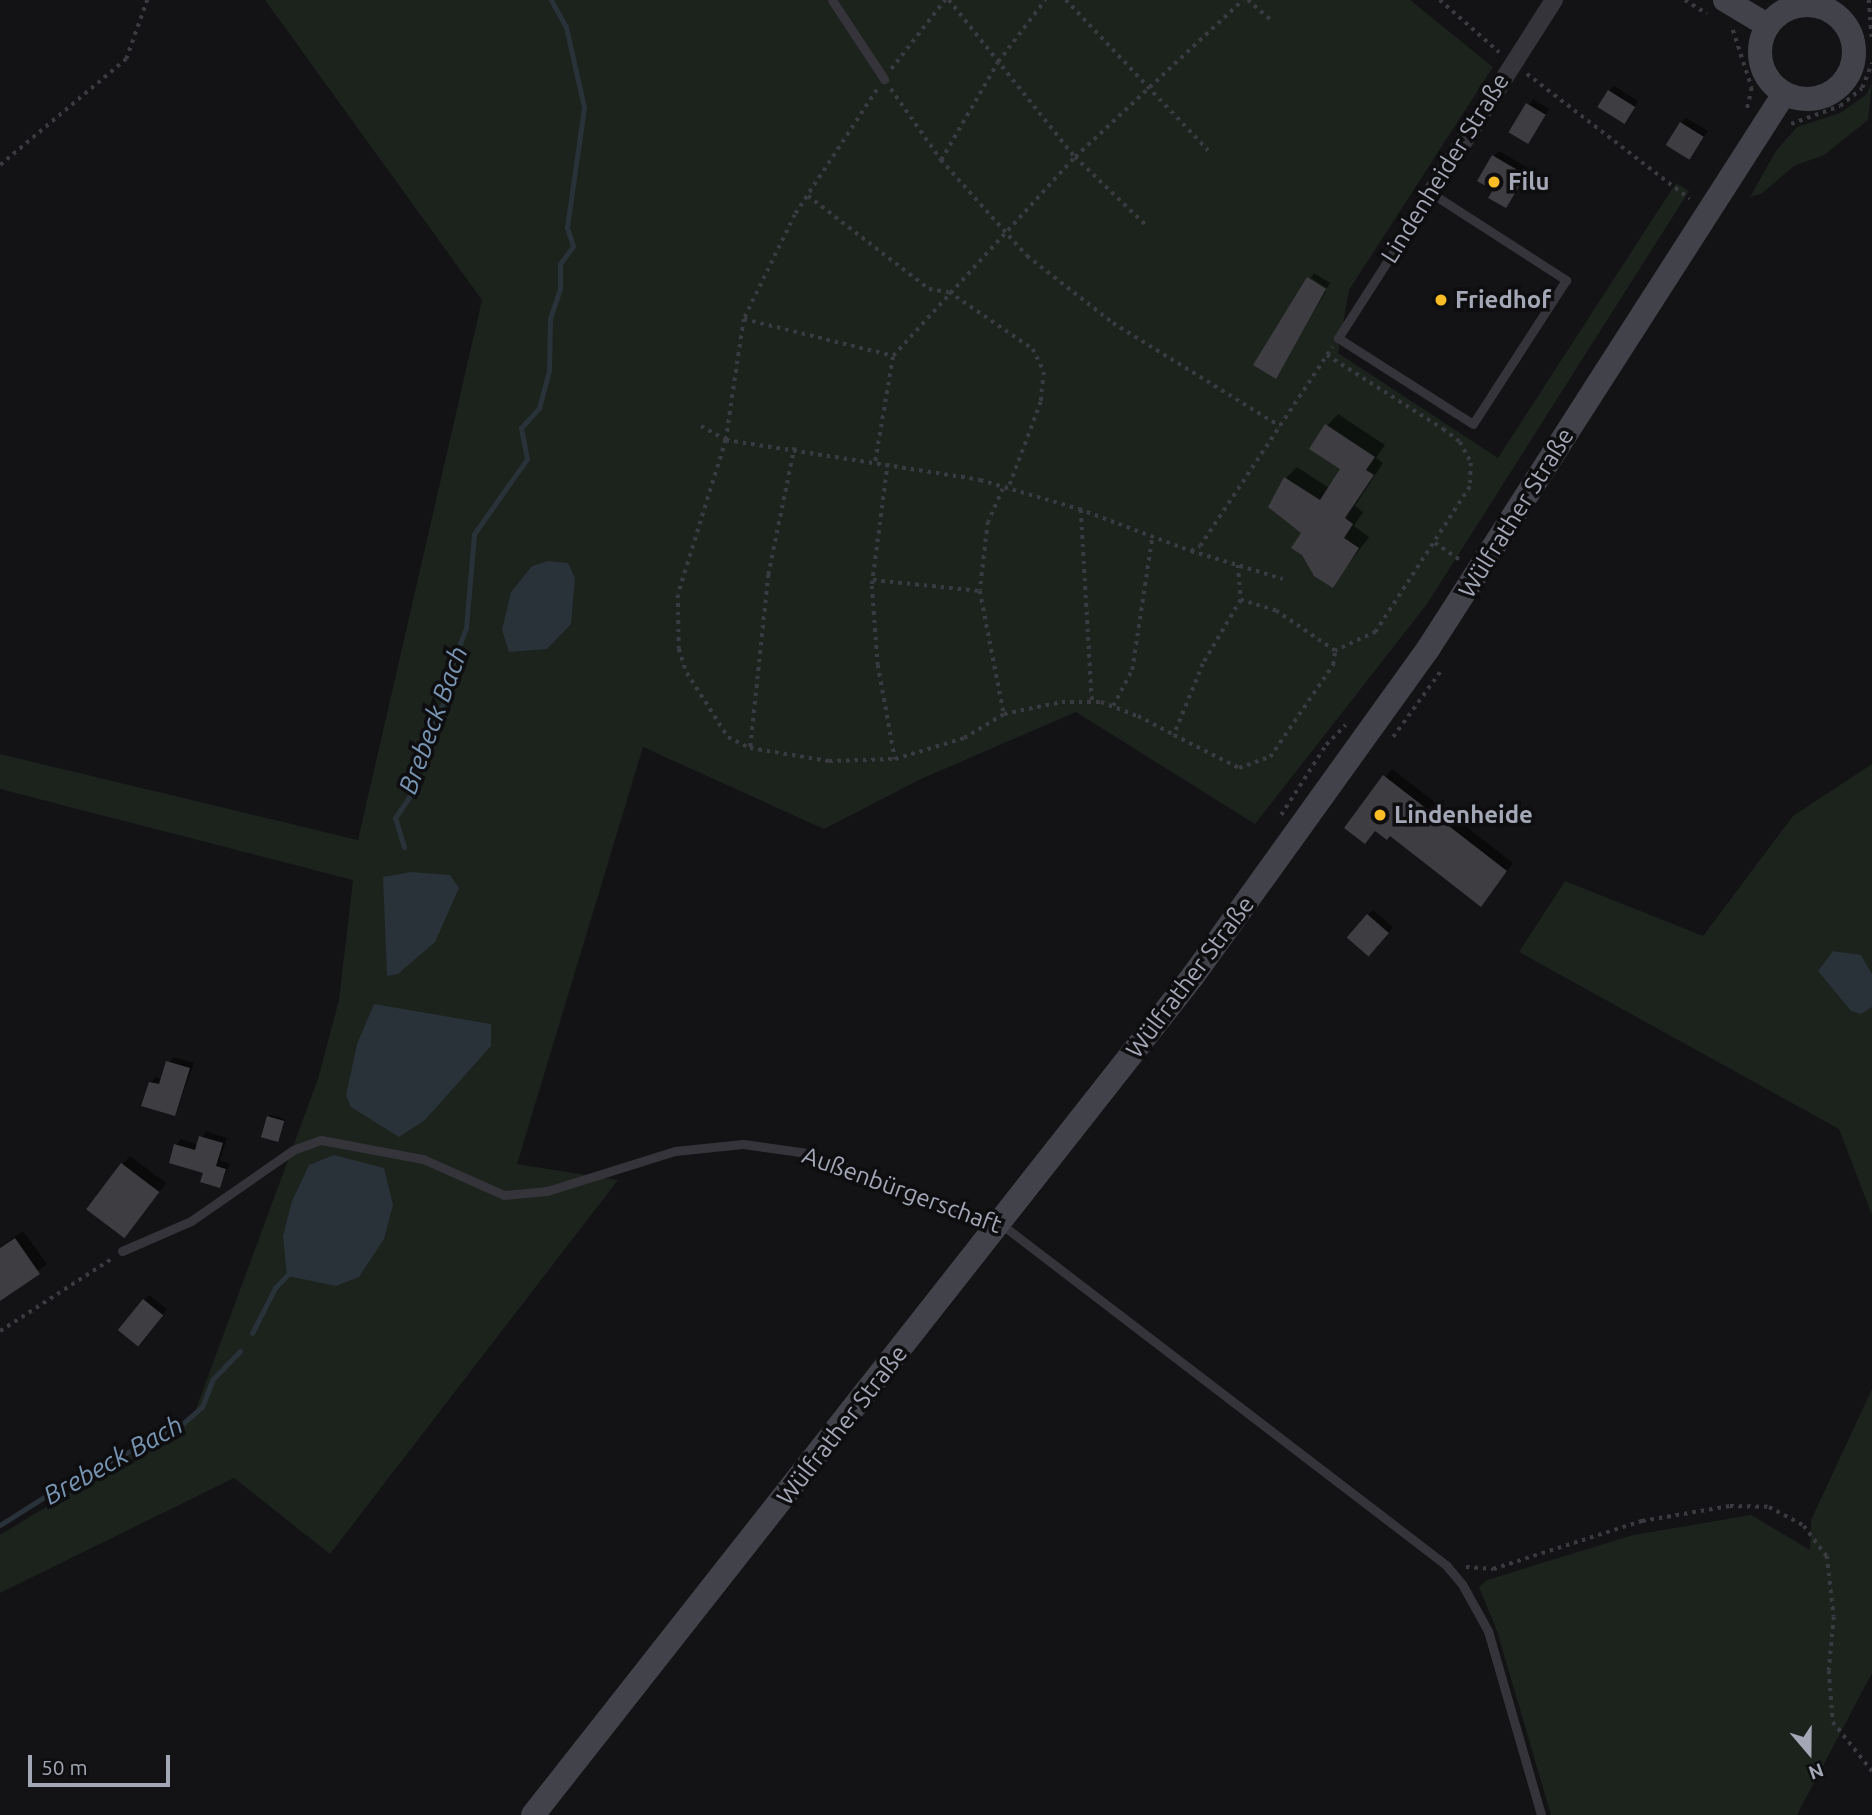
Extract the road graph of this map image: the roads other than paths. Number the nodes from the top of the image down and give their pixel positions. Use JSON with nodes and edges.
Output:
{"nodes":[{"id":1,"x":832,"y":0,"type":"edge"},
{"id":2,"x":1554,"y":0,"type":"edge"},
{"id":3,"x":1734,"y":5,"type":"edge"},
{"id":4,"x":1835,"y":6,"type":"edge"},
{"id":5,"x":1767,"y":25,"type":"junction"},
{"id":6,"x":884,"y":79,"type":"road end"},
{"id":7,"x":1784,"y":94,"type":"junction"},
{"id":8,"x":1431,"y":193,"type":"junction"},
{"id":9,"x":1001,"y":1224,"type":"junction"},
{"id":10,"x":122,"y":1251,"type":"road end"},
{"id":11,"x":533,"y":1815,"type":"edge"},
{"id":12,"x":1541,"y":1815,"type":"edge"}],
"edges":[{"from":1,"to":6,"type":"lane"},
{"from":2,"to":8,"type":"street","name":"Lindenheider Straße"},
{"from":3,"to":5,"type":"main road"},
{"from":4,"to":5,"type":"main road"},
{"from":4,"to":7,"type":"main road"},
{"from":5,"to":7,"type":"main road"},
{"from":7,"to":9,"type":"main road","name":"Wülfrather Straße"},
{"from":8,"to":8,"type":"lane","name":"Lindenheider Straße"},
{"from":9,"to":10,"type":"lane","name":"Außenbürgerschaft"},
{"from":9,"to":11,"type":"main road","name":"Wülfrather Straße"},
{"from":9,"to":12,"type":"lane","name":"Außenbürgerschaft"}]}
